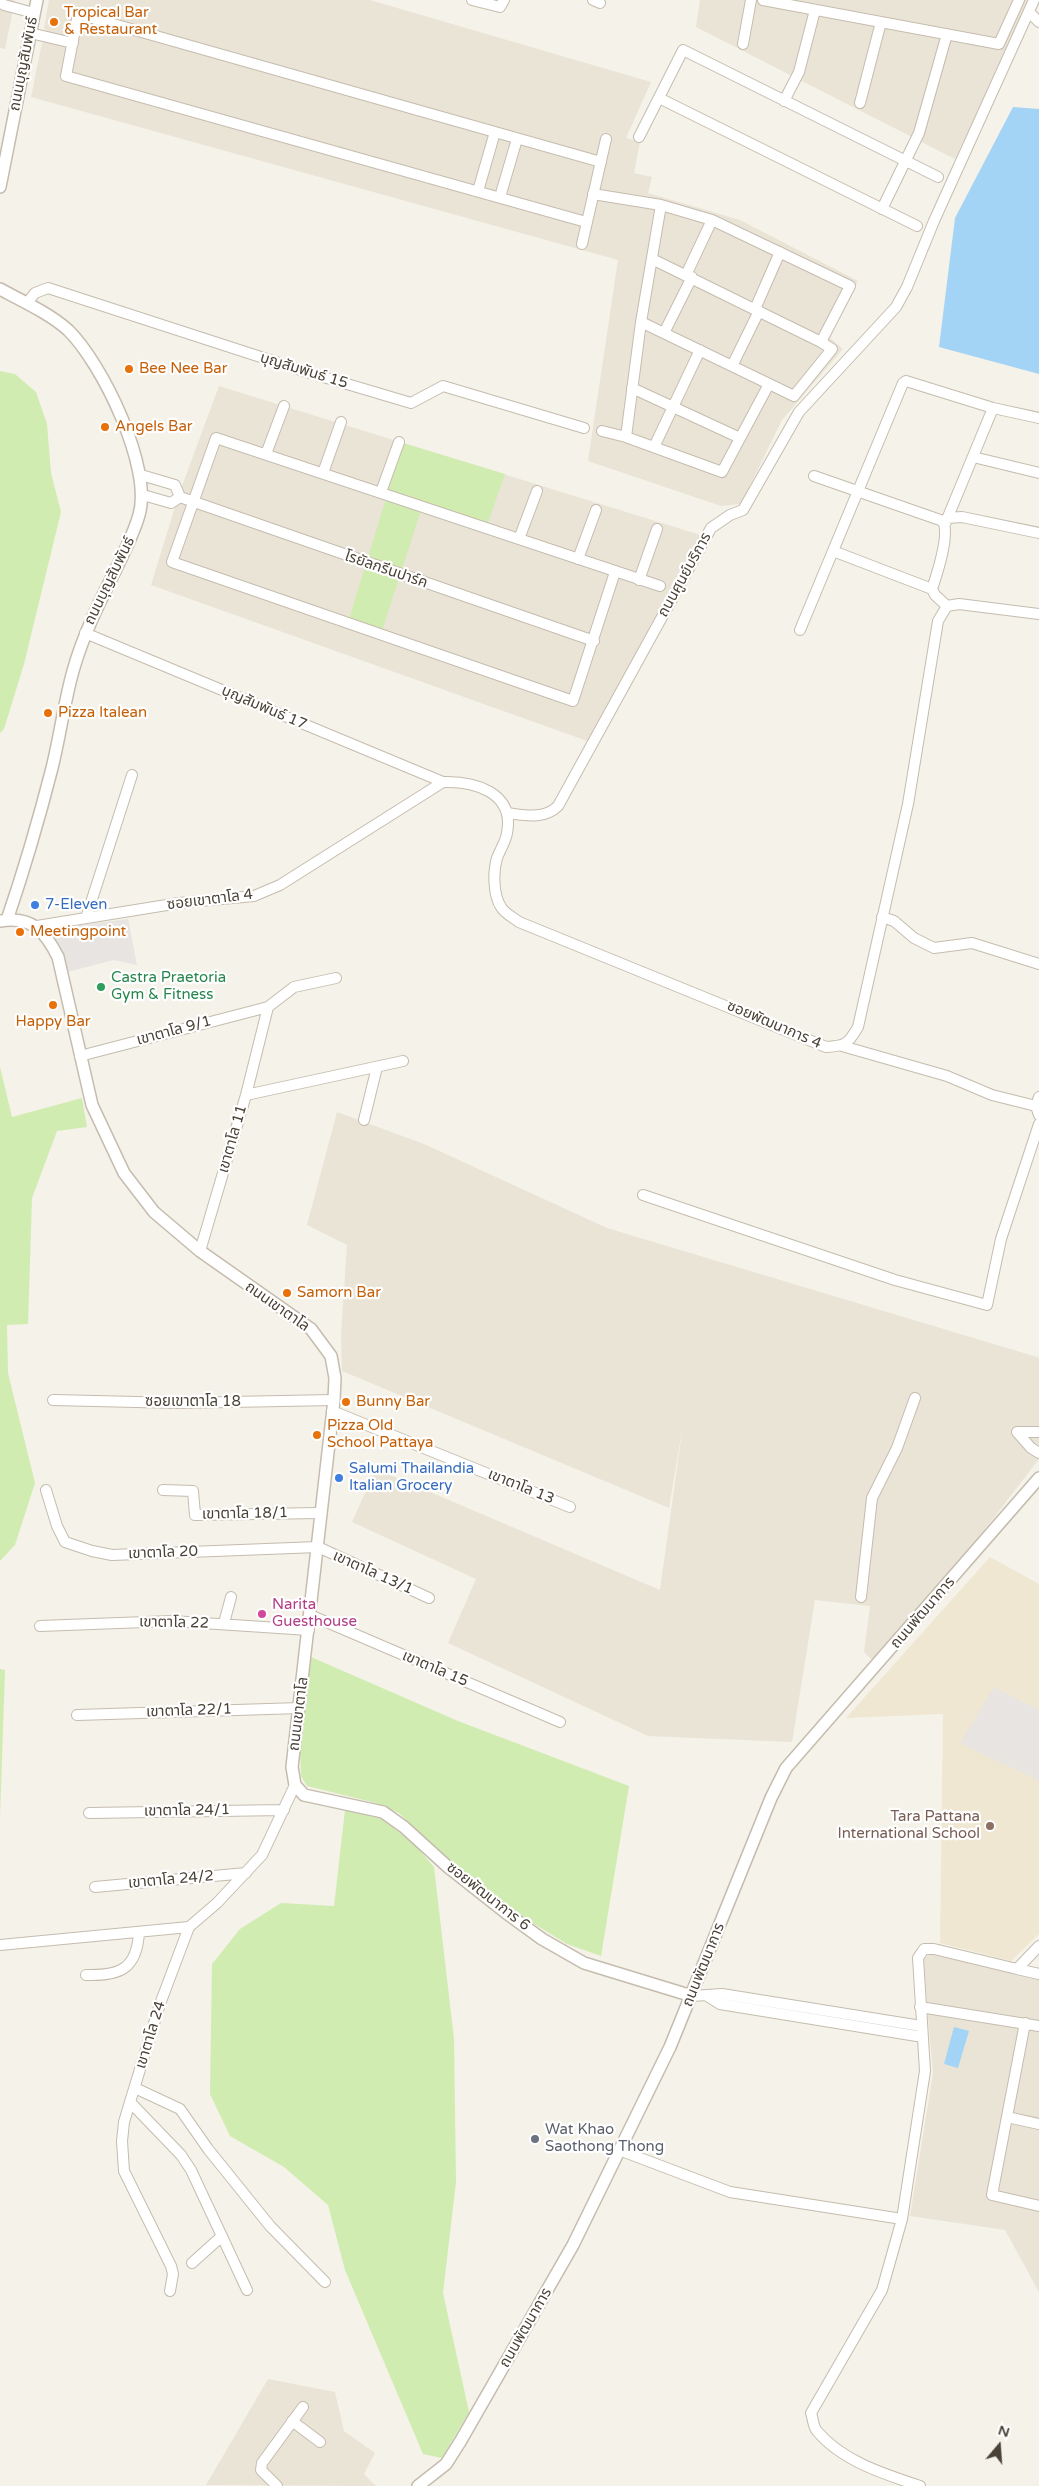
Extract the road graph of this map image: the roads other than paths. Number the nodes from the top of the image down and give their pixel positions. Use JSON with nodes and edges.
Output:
{"nodes":[{"id":1,"x":37,"y":0,"type":"edge"},
{"id":2,"x":472,"y":0,"type":"edge"},
{"id":3,"x":504,"y":0,"type":"edge"},
{"id":4,"x":751,"y":0,"type":"edge"},
{"id":5,"x":763,"y":0,"type":"edge"},
{"id":6,"x":1019,"y":0,"type":"edge"},
{"id":7,"x":1034,"y":0,"type":"edge"},
{"id":8,"x":0,"y":1,"type":"edge"},
{"id":9,"x":815,"y":10,"type":"junction"},
{"id":10,"x":1029,"y":12,"type":"junction"},
{"id":11,"x":34,"y":13,"type":"junction"},
{"id":12,"x":881,"y":22,"type":"junction"},
{"id":13,"x":1039,"y":22,"type":"edge"},
{"id":14,"x":30,"y":33,"type":"junction"},
{"id":15,"x":947,"y":34,"type":"junction"},
{"id":16,"x":73,"y":43,"type":"junction"},
{"id":17,"x":743,"y":44,"type":"dead end"},
{"id":18,"x":659,"y":98,"type":"junction"},
{"id":19,"x":784,"y":101,"type":"junction"},
{"id":20,"x":860,"y":103,"type":"dead end"},
{"id":21,"x":495,"y":132,"type":"junction"},
{"id":22,"x":639,"y":137,"type":"dead end"},
{"id":23,"x":516,"y":139,"type":"junction"},
{"id":24,"x":606,"y":139,"type":"dead end"},
{"id":25,"x":905,"y":161,"type":"junction"},
{"id":26,"x":601,"y":162,"type":"junction"},
{"id":27,"x":938,"y":177,"type":"dead end"},
{"id":28,"x":0,"y":187,"type":"edge"},
{"id":29,"x":478,"y":191,"type":"junction"},
{"id":30,"x":593,"y":194,"type":"junction"},
{"id":31,"x":500,"y":197,"type":"junction"},
{"id":32,"x":661,"y":204,"type":"junction"},
{"id":33,"x":882,"y":209,"type":"junction"},
{"id":34,"x":712,"y":220,"type":"junction"},
{"id":35,"x":586,"y":222,"type":"junction"},
{"id":36,"x":917,"y":226,"type":"dead end"},
{"id":37,"x":582,"y":244,"type":"dead end"},
{"id":38,"x":780,"y":252,"type":"junction"},
{"id":39,"x":652,"y":260,"type":"junction"},
{"id":40,"x":689,"y":276,"type":"junction"},
{"id":41,"x":0,"y":289,"type":"edge"},
{"id":42,"x":27,"y":304,"type":"junction"},
{"id":43,"x":757,"y":310,"type":"junction"},
{"id":44,"x":641,"y":322,"type":"junction"},
{"id":45,"x":664,"y":333,"type":"junction"},
{"id":46,"x":821,"y":342,"type":"junction"},
{"id":47,"x":700,"y":350,"type":"junction"},
{"id":48,"x":732,"y":366,"type":"junction"},
{"id":49,"x":769,"y":384,"type":"junction"},
{"id":50,"x":632,"y":388,"type":"junction"},
{"id":51,"x":284,"y":406,"type":"dead end"},
{"id":52,"x":673,"y":407,"type":"junction"},
{"id":53,"x":993,"y":408,"type":"junction"},
{"id":54,"x":1039,"y":418,"type":"edge"},
{"id":55,"x":341,"y":422,"type":"dead end"},
{"id":56,"x":584,"y":428,"type":"dead end"},
{"id":57,"x":602,"y":431,"type":"dead end"},
{"id":58,"x":626,"y":437,"type":"junction"},
{"id":59,"x":740,"y":438,"type":"junction"},
{"id":60,"x":399,"y":442,"type":"dead end"},
{"id":61,"x":654,"y":447,"type":"junction"},
{"id":62,"x":266,"y":454,"type":"junction"},
{"id":63,"x":973,"y":457,"type":"junction"},
{"id":64,"x":323,"y":473,"type":"junction"},
{"id":65,"x":1039,"y":473,"type":"edge"},
{"id":66,"x":141,"y":475,"type":"junction"},
{"id":67,"x":814,"y":476,"type":"dead end"},
{"id":68,"x":858,"y":490,"type":"junction"},
{"id":69,"x":537,"y":491,"type":"dead end"},
{"id":70,"x":381,"y":492,"type":"junction"},
{"id":71,"x":143,"y":496,"type":"junction"},
{"id":72,"x":180,"y":497,"type":"junction"},
{"id":73,"x":194,"y":502,"type":"junction"},
{"id":74,"x":596,"y":510,"type":"dead end"},
{"id":75,"x":946,"y":521,"type":"junction"},
{"id":76,"x":657,"y":529,"type":"dead end"},
{"id":77,"x":1039,"y":533,"type":"edge"},
{"id":78,"x":519,"y":539,"type":"junction"},
{"id":79,"x":833,"y":551,"type":"junction"},
{"id":80,"x":578,"y":559,"type":"junction"},
{"id":81,"x":615,"y":572,"type":"junction"},
{"id":82,"x":639,"y":580,"type":"junction"},
{"id":83,"x":660,"y":586,"type":"dead end"},
{"id":84,"x":932,"y":589,"type":"junction"},
{"id":85,"x":947,"y":606,"type":"junction"},
{"id":86,"x":1039,"y":614,"type":"edge"},
{"id":87,"x":800,"y":630,"type":"dead end"},
{"id":88,"x":85,"y":633,"type":"junction"},
{"id":89,"x":594,"y":642,"type":"junction"},
{"id":90,"x":132,"y":775,"type":"dead end"},
{"id":91,"x":443,"y":782,"type":"junction"},
{"id":92,"x":507,"y":813,"type":"junction"},
{"id":93,"x":882,"y":917,"type":"junction"},
{"id":94,"x":86,"y":918,"type":"junction"},
{"id":95,"x":3,"y":920,"type":"edge"},
{"id":96,"x":37,"y":926,"type":"junction"},
{"id":97,"x":1039,"y":964,"type":"edge"},
{"id":98,"x":336,"y":978,"type":"dead end"},
{"id":99,"x":268,"y":1006,"type":"junction"},
{"id":100,"x":842,"y":1046,"type":"junction"},
{"id":101,"x":80,"y":1056,"type":"junction"},
{"id":102,"x":403,"y":1062,"type":"dead end"},
{"id":103,"x":377,"y":1067,"type":"junction"},
{"id":104,"x":246,"y":1095,"type":"junction"},
{"id":105,"x":1038,"y":1106,"type":"edge"},
{"id":106,"x":364,"y":1120,"type":"dead end"},
{"id":107,"x":1039,"y":1124,"type":"edge"},
{"id":108,"x":643,"y":1195,"type":"dead end"},
{"id":109,"x":200,"y":1251,"type":"junction"},
{"id":110,"x":915,"y":1398,"type":"dead end"},
{"id":111,"x":52,"y":1400,"type":"dead end"},
{"id":112,"x":333,"y":1405,"type":"junction"},
{"id":113,"x":1039,"y":1432,"type":"edge"},
{"id":114,"x":1039,"y":1453,"type":"edge"},
{"id":115,"x":1039,"y":1478,"type":"edge"},
{"id":116,"x":46,"y":1490,"type":"dead end"},
{"id":117,"x":163,"y":1490,"type":"dead end"},
{"id":118,"x":570,"y":1508,"type":"dead end"},
{"id":119,"x":320,"y":1513,"type":"junction"},
{"id":120,"x":318,"y":1547,"type":"junction"},
{"id":121,"x":231,"y":1597,"type":"dead end"},
{"id":122,"x":861,"y":1597,"type":"dead end"},
{"id":123,"x":429,"y":1598,"type":"dead end"},
{"id":124,"x":310,"y":1615,"type":"junction"},
{"id":125,"x":224,"y":1623,"type":"junction"},
{"id":126,"x":40,"y":1626,"type":"dead end"},
{"id":127,"x":309,"y":1630,"type":"junction"},
{"id":128,"x":300,"y":1708,"type":"junction"},
{"id":129,"x":78,"y":1715,"type":"dead end"},
{"id":130,"x":560,"y":1722,"type":"dead end"},
{"id":131,"x":295,"y":1785,"type":"junction"},
{"id":132,"x":284,"y":1810,"type":"junction"},
{"id":133,"x":89,"y":1813,"type":"dead end"},
{"id":134,"x":246,"y":1873,"type":"junction"},
{"id":135,"x":95,"y":1887,"type":"dead end"},
{"id":136,"x":189,"y":1927,"type":"junction"},
{"id":137,"x":139,"y":1932,"type":"junction"},
{"id":138,"x":0,"y":1945,"type":"edge"},
{"id":139,"x":1039,"y":1946,"type":"edge"},
{"id":140,"x":1017,"y":1969,"type":"junction"},
{"id":141,"x":1039,"y":1974,"type":"edge"},
{"id":142,"x":86,"y":1976,"type":"dead end"},
{"id":143,"x":692,"y":1996,"type":"junction"},
{"id":144,"x":920,"y":2007,"type":"junction"},
{"id":145,"x":1025,"y":2023,"type":"junction"},
{"id":146,"x":1039,"y":2026,"type":"edge"},
{"id":147,"x":922,"y":2031,"type":"junction"},
{"id":148,"x":135,"y":2088,"type":"junction"},
{"id":149,"x":130,"y":2102,"type":"junction"},
{"id":150,"x":1007,"y":2117,"type":"junction"},
{"id":151,"x":1039,"y":2124,"type":"edge"},
{"id":152,"x":619,"y":2150,"type":"junction"},
{"id":153,"x":1039,"y":2206,"type":"edge"},
{"id":154,"x":902,"y":2219,"type":"junction"},
{"id":155,"x":222,"y":2236,"type":"junction"},
{"id":156,"x":192,"y":2263,"type":"dead end"},
{"id":157,"x":325,"y":2282,"type":"dead end"},
{"id":158,"x":170,"y":2290,"type":"dead end"},
{"id":159,"x":247,"y":2290,"type":"dead end"},
{"id":160,"x":303,"y":2407,"type":"dead end"},
{"id":161,"x":292,"y":2421,"type":"junction"},
{"id":162,"x":320,"y":2442,"type":"dead end"},
{"id":163,"x":276,"y":2486,"type":"edge"},
{"id":164,"x":418,"y":2486,"type":"edge"},
{"id":165,"x":920,"y":2486,"type":"edge"}],
"edges":[{"from":1,"to":11,"type":"street","name":"ถนนบุญสัมพันธ์"},
{"from":2,"to":3,"type":"street"},
{"from":4,"to":17,"type":"street"},
{"from":5,"to":9,"type":"street"},
{"from":6,"to":15,"type":"street"},
{"from":7,"to":10,"type":"street","name":"ถนนศูนย์บริการ"},
{"from":8,"to":11,"type":"street"},
{"from":9,"to":12,"type":"street"},
{"from":9,"to":19,"type":"street"},
{"from":10,"to":13,"type":"street"},
{"from":10,"to":92,"type":"street","name":"ถนนศูนย์บริการ"},
{"from":11,"to":14,"type":"street","name":"ถนนบุญสัมพันธ์"},
{"from":12,"to":15,"type":"street"},
{"from":12,"to":20,"type":"street"},
{"from":14,"to":16,"type":"street"},
{"from":14,"to":28,"type":"street","name":"ถนนบุญสัมพันธ์"},
{"from":15,"to":25,"type":"street"},
{"from":16,"to":21,"type":"street"},
{"from":16,"to":29,"type":"street"},
{"from":18,"to":19,"type":"street"},
{"from":18,"to":22,"type":"street"},
{"from":18,"to":33,"type":"street"},
{"from":19,"to":25,"type":"street"},
{"from":21,"to":23,"type":"street"},
{"from":21,"to":29,"type":"street"},
{"from":23,"to":26,"type":"street"},
{"from":23,"to":31,"type":"street"},
{"from":24,"to":26,"type":"street"},
{"from":25,"to":27,"type":"street"},
{"from":25,"to":33,"type":"street"},
{"from":26,"to":30,"type":"street"},
{"from":29,"to":31,"type":"street"},
{"from":30,"to":32,"type":"street"},
{"from":30,"to":35,"type":"street"},
{"from":31,"to":35,"type":"street"},
{"from":32,"to":34,"type":"street"},
{"from":32,"to":39,"type":"street"},
{"from":33,"to":36,"type":"street"},
{"from":34,"to":38,"type":"street"},
{"from":34,"to":40,"type":"street"},
{"from":35,"to":37,"type":"street"},
{"from":38,"to":43,"type":"street"},
{"from":38,"to":46,"type":"street"},
{"from":39,"to":40,"type":"street"},
{"from":39,"to":44,"type":"street"},
{"from":40,"to":43,"type":"street"},
{"from":40,"to":45,"type":"street"},
{"from":41,"to":42,"type":"street","name":"ถนนบุญสัมพันธ์"},
{"from":42,"to":56,"type":"street","name":"บุญสัมพันธ์ 15"},
{"from":42,"to":66,"type":"street","name":"ถนนบุญสัมพันธ์"},
{"from":43,"to":46,"type":"street"},
{"from":43,"to":48,"type":"street"},
{"from":44,"to":45,"type":"street"},
{"from":44,"to":50,"type":"street"},
{"from":45,"to":47,"type":"street"},
{"from":46,"to":49,"type":"street"},
{"from":47,"to":48,"type":"street"},
{"from":47,"to":52,"type":"street"},
{"from":48,"to":49,"type":"street"},
{"from":49,"to":59,"type":"street"},
{"from":50,"to":52,"type":"street"},
{"from":50,"to":58,"type":"street"},
{"from":51,"to":62,"type":"street"},
{"from":52,"to":59,"type":"street"},
{"from":52,"to":61,"type":"street"},
{"from":53,"to":54,"type":"street"},
{"from":53,"to":63,"type":"street"},
{"from":53,"to":68,"type":"street"},
{"from":55,"to":64,"type":"street"},
{"from":57,"to":58,"type":"street"},
{"from":58,"to":61,"type":"street"},
{"from":59,"to":61,"type":"street"},
{"from":60,"to":70,"type":"street"},
{"from":62,"to":64,"type":"street"},
{"from":62,"to":73,"type":"street"},
{"from":63,"to":65,"type":"street"},
{"from":63,"to":75,"type":"street"},
{"from":64,"to":70,"type":"street"},
{"from":66,"to":71,"type":"street","name":"ถนนบุญสัมพันธ์"},
{"from":66,"to":72,"type":"street","name":"โรยัลกรีนปาร์ค"},
{"from":67,"to":68,"type":"street"},
{"from":68,"to":75,"type":"street"},
{"from":68,"to":79,"type":"street"},
{"from":69,"to":78,"type":"street"},
{"from":70,"to":78,"type":"street"},
{"from":71,"to":72,"type":"street","name":"โรยัลกรีนปาร์ค"},
{"from":71,"to":88,"type":"street","name":"ถนนบุญสัมพันธ์"},
{"from":72,"to":73,"type":"street","name":"โรยัลกรีนปาร์ค"},
{"from":73,"to":89,"type":"street","name":"โรยัลกรีนปาร์ค"},
{"from":73,"to":89,"type":"street"},
{"from":74,"to":80,"type":"street"},
{"from":75,"to":77,"type":"street"},
{"from":75,"to":84,"type":"street"},
{"from":76,"to":82,"type":"street"},
{"from":78,"to":80,"type":"street"},
{"from":79,"to":84,"type":"street"},
{"from":79,"to":87,"type":"street"},
{"from":80,"to":81,"type":"street"},
{"from":81,"to":82,"type":"street"},
{"from":81,"to":89,"type":"street"},
{"from":82,"to":83,"type":"street"},
{"from":84,"to":85,"type":"street"},
{"from":85,"to":86,"type":"street"},
{"from":85,"to":93,"type":"street","name":"ซอยพัฒนาการ 4"},
{"from":88,"to":91,"type":"street","name":"บุญสัมพันธ์ 17"},
{"from":88,"to":95,"type":"street","name":"ถนนบุญสัมพันธ์"},
{"from":90,"to":94,"type":"street"},
{"from":91,"to":92,"type":"street"},
{"from":91,"to":94,"type":"street","name":"ซอยเขาตาโล 4"},
{"from":92,"to":100,"type":"street","name":"ซอยพัฒนาการ 4"},
{"from":93,"to":97,"type":"street"},
{"from":93,"to":100,"type":"street","name":"ซอยพัฒนาการ 4"},
{"from":94,"to":96,"type":"street","name":"ซอยเขาตาโล 4"},
{"from":95,"to":96,"type":"street"},
{"from":96,"to":101,"type":"street","name":"ถนนเขาตาโล"},
{"from":98,"to":99,"type":"street"},
{"from":99,"to":101,"type":"street","name":"เขาตาโล 9/1"},
{"from":99,"to":104,"type":"street"},
{"from":100,"to":105,"type":"street"},
{"from":101,"to":109,"type":"street","name":"ถนนเขาตาโล"},
{"from":102,"to":103,"type":"street","name":"เขาตาโล 11"},
{"from":103,"to":104,"type":"street","name":"เขาตาโล 11"},
{"from":103,"to":106,"type":"street"},
{"from":104,"to":109,"type":"street","name":"เขาตาโล 11"},
{"from":107,"to":108,"type":"street"},
{"from":109,"to":112,"type":"street","name":"ถนนเขาตาโล"},
{"from":110,"to":122,"type":"street"},
{"from":111,"to":112,"type":"street","name":"ซอยเขาตาโล 18"},
{"from":112,"to":118,"type":"street","name":"เขาตาโล 13"},
{"from":112,"to":119,"type":"street","name":"ถนนเขาตาโล"},
{"from":113,"to":114,"type":"street"},
{"from":115,"to":143,"type":"street","name":"ถนนพัฒนาการ"},
{"from":116,"to":120,"type":"street","name":"เขาตาโล 20"},
{"from":117,"to":119,"type":"street","name":"เขาตาโล 18/1"},
{"from":119,"to":120,"type":"street","name":"ถนนเขาตาโล"},
{"from":120,"to":123,"type":"street","name":"เขาตาโล 13/1"},
{"from":120,"to":124,"type":"street","name":"ถนนเขาตาโล"},
{"from":121,"to":125,"type":"street"},
{"from":124,"to":127,"type":"street","name":"ถนนเขาตาโล"},
{"from":124,"to":130,"type":"street","name":"เขาตาโล 15"},
{"from":125,"to":126,"type":"street","name":"เขาตาโล 22"},
{"from":125,"to":127,"type":"street","name":"เขาตาโล 22"},
{"from":127,"to":128,"type":"street","name":"ถนนเขาตาโล"},
{"from":128,"to":129,"type":"street","name":"เขาตาโล 22/1"},
{"from":128,"to":131,"type":"street","name":"ถนนเขาตาโล"},
{"from":131,"to":132,"type":"street","name":"เขาตาโล 24"},
{"from":131,"to":143,"type":"street","name":"ซอยพัฒนาการ 6"},
{"from":132,"to":133,"type":"street","name":"เขาตาโล 24/1"},
{"from":132,"to":134,"type":"street","name":"เขาตาโล 24"},
{"from":134,"to":135,"type":"street","name":"เขาตาโล 24/2"},
{"from":134,"to":136,"type":"street","name":"เขาตาโล 24"},
{"from":136,"to":137,"type":"street"},
{"from":136,"to":148,"type":"street","name":"เขาตาโล 24"},
{"from":137,"to":138,"type":"street"},
{"from":137,"to":142,"type":"street"},
{"from":139,"to":140,"type":"street"},
{"from":140,"to":141,"type":"street"},
{"from":140,"to":144,"type":"street"},
{"from":143,"to":147,"type":"street"},
{"from":143,"to":152,"type":"street","name":"ถนนพัฒนาการ"},
{"from":144,"to":145,"type":"street"},
{"from":144,"to":147,"type":"street"},
{"from":145,"to":146,"type":"street"},
{"from":145,"to":150,"type":"street"},
{"from":147,"to":154,"type":"street"},
{"from":148,"to":149,"type":"street","name":"เขาตาโล 24"},
{"from":148,"to":157,"type":"street"},
{"from":149,"to":155,"type":"street"},
{"from":149,"to":158,"type":"street","name":"เขาตาโล 24"},
{"from":150,"to":151,"type":"street"},
{"from":150,"to":153,"type":"street"},
{"from":152,"to":154,"type":"street"},
{"from":152,"to":164,"type":"street","name":"ถนนพัฒนาการ"},
{"from":154,"to":165,"type":"street"},
{"from":155,"to":156,"type":"street"},
{"from":155,"to":159,"type":"street"},
{"from":160,"to":161,"type":"street"},
{"from":161,"to":162,"type":"street"},
{"from":161,"to":163,"type":"street"}]}
